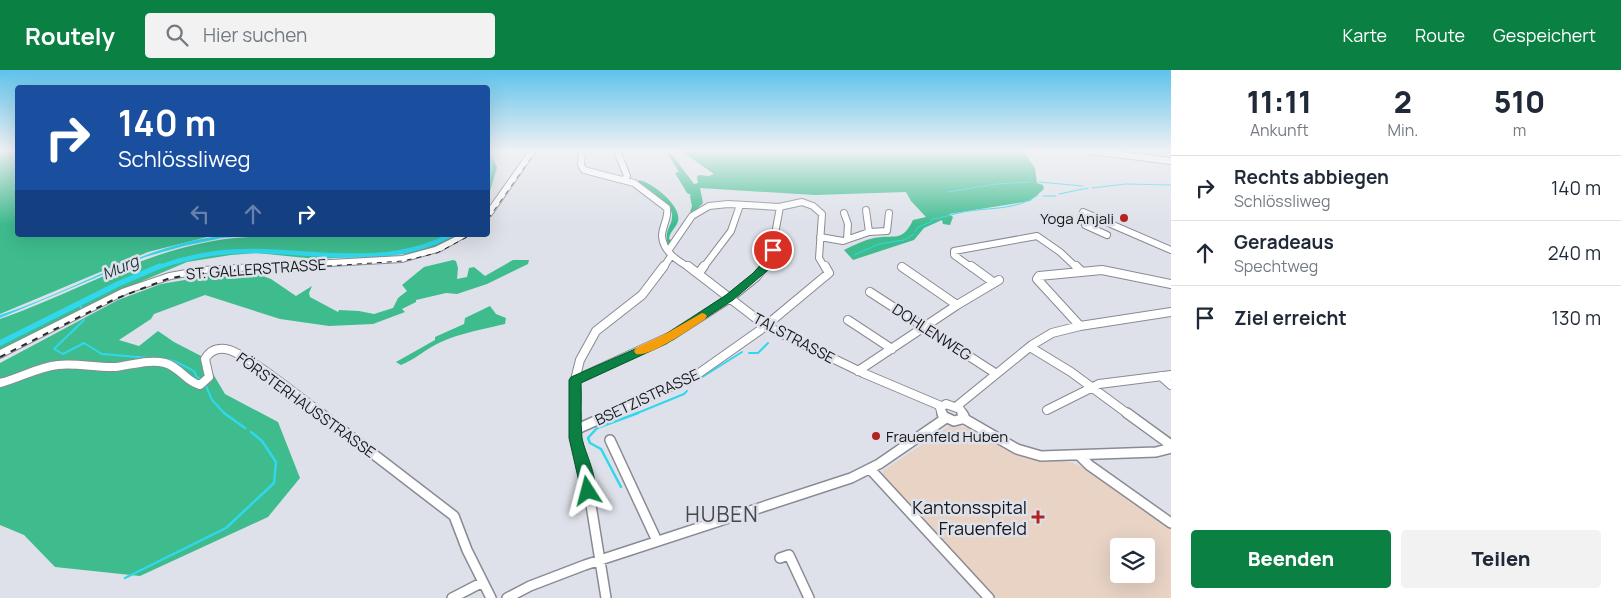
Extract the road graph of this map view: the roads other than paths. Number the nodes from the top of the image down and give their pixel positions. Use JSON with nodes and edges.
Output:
{"nodes":[{"id":1,"x":515,"y":176,"type":"edge"},
{"id":2,"x":610,"y":176,"type":"edge"},
{"id":3,"x":627,"y":176,"type":"edge"},
{"id":4,"x":625,"y":179,"type":"junction"},
{"id":5,"x":740,"y":205,"type":"junction"},
{"id":6,"x":780,"y":207,"type":"junction"},
{"id":7,"x":866,"y":210,"type":"dead end"},
{"id":8,"x":490,"y":211,"type":"edge"},
{"id":9,"x":1083,"y":212,"type":"dead end"},
{"id":10,"x":844,"y":213,"type":"dead end"},
{"id":11,"x":890,"y":213,"type":"dead end"},
{"id":12,"x":1094,"y":218,"type":"junction"},
{"id":13,"x":869,"y":232,"type":"junction"},
{"id":14,"x":1107,"y":235,"type":"dead end"},
{"id":15,"x":461,"y":237,"type":"edge"},
{"id":16,"x":820,"y":237,"type":"junction"},
{"id":17,"x":847,"y":239,"type":"junction"},
{"id":18,"x":1171,"y":250,"type":"edge"},
{"id":19,"x":670,"y":253,"type":"junction"},
{"id":20,"x":902,"y":267,"type":"dead end"},
{"id":21,"x":1080,"y":271,"type":"junction"},
{"id":22,"x":699,"y":273,"type":"junction"},
{"id":23,"x":1171,"y":284,"type":"edge"},
{"id":24,"x":870,"y":292,"type":"dead end"},
{"id":25,"x":730,"y":298,"type":"junction"},
{"id":26,"x":957,"y":304,"type":"junction"},
{"id":27,"x":1171,"y":312,"type":"edge"},
{"id":28,"x":848,"y":320,"type":"dead end"},
{"id":29,"x":766,"y":326,"type":"junction"},
{"id":30,"x":1080,"y":326,"type":"junction"},
{"id":31,"x":925,"y":327,"type":"junction"},
{"id":32,"x":1030,"y":347,"type":"junction"},
{"id":33,"x":892,"y":349,"type":"junction"},
{"id":34,"x":0,"y":354,"type":"edge"},
{"id":35,"x":858,"y":371,"type":"junction"},
{"id":36,"x":995,"y":373,"type":"junction"},
{"id":37,"x":1171,"y":375,"type":"edge"},
{"id":38,"x":1161,"y":376,"type":"junction"},
{"id":39,"x":575,"y":380,"type":"junction"},
{"id":40,"x":0,"y":384,"type":"edge"},
{"id":41,"x":1171,"y":384,"type":"edge"},
{"id":42,"x":1092,"y":388,"type":"junction"},
{"id":43,"x":941,"y":406,"type":"junction"},
{"id":44,"x":957,"y":406,"type":"junction"},
{"id":45,"x":1047,"y":410,"type":"dead end"},
{"id":46,"x":946,"y":418,"type":"junction"},
{"id":47,"x":964,"y":418,"type":"junction"},
{"id":48,"x":575,"y":430,"type":"junction"},
{"id":49,"x":610,"y":440,"type":"dead end"},
{"id":50,"x":1171,"y":446,"type":"edge"},
{"id":51,"x":1080,"y":456,"type":"junction"},
{"id":52,"x":870,"y":469,"type":"junction"},
{"id":53,"x":1171,"y":523,"type":"edge"},
{"id":54,"x":657,"y":542,"type":"junction"},
{"id":55,"x":780,"y":558,"type":"dead end"},
{"id":56,"x":598,"y":561,"type":"junction"},
{"id":57,"x":483,"y":582,"type":"junction"},
{"id":58,"x":452,"y":598,"type":"edge"},
{"id":59,"x":492,"y":598,"type":"edge"},
{"id":60,"x":507,"y":598,"type":"edge"},
{"id":61,"x":606,"y":598,"type":"edge"},
{"id":62,"x":809,"y":598,"type":"edge"},
{"id":63,"x":989,"y":598,"type":"edge"}],
"edges":[{"from":1,"to":8,"type":"main road"},
{"from":2,"to":4,"type":"street"},
{"from":3,"to":4,"type":"street"},
{"from":4,"to":19,"type":"street"},
{"from":5,"to":6,"type":"street"},
{"from":5,"to":19,"type":"street"},
{"from":5,"to":22,"type":"street"},
{"from":6,"to":16,"type":"street"},
{"from":6,"to":25,"type":"street"},
{"from":7,"to":13,"type":"street"},
{"from":9,"to":12,"type":"street"},
{"from":10,"to":17,"type":"street"},
{"from":11,"to":13,"type":"street"},
{"from":12,"to":14,"type":"street"},
{"from":12,"to":18,"type":"street"},
{"from":13,"to":17,"type":"street"},
{"from":15,"to":34,"type":"main road","name":"ST. GALLERSTRASSE"},
{"from":16,"to":17,"type":"street"},
{"from":16,"to":29,"type":"street","name":"BSETZISTRASSE"},
{"from":19,"to":22,"type":"street","name":"TALSTRASSE"},
{"from":19,"to":39,"type":"street"},
{"from":20,"to":26,"type":"street"},
{"from":21,"to":23,"type":"street"},
{"from":21,"to":26,"type":"street"},
{"from":21,"to":30,"type":"street"},
{"from":22,"to":25,"type":"street","name":"TALSTRASSE"},
{"from":24,"to":31,"type":"street","name":"DOHLENWEG"},
{"from":25,"to":29,"type":"street","name":"TALSTRASSE"},
{"from":25,"to":39,"type":"street"},
{"from":26,"to":31,"type":"street"},
{"from":27,"to":30,"type":"street"},
{"from":28,"to":33,"type":"street"},
{"from":29,"to":35,"type":"street","name":"TALSTRASSE"},
{"from":29,"to":48,"type":"street","name":"BSETZISTRASSE"},
{"from":30,"to":32,"type":"street"},
{"from":31,"to":33,"type":"street"},
{"from":31,"to":36,"type":"street","name":"DOHLENWEG"},
{"from":32,"to":36,"type":"street"},
{"from":32,"to":42,"type":"street"},
{"from":33,"to":35,"type":"street"},
{"from":35,"to":43,"type":"street","name":"TALSTRASSE"},
{"from":36,"to":44,"type":"street"},
{"from":37,"to":38,"type":"street"},
{"from":38,"to":41,"type":"street"},
{"from":38,"to":42,"type":"street"},
{"from":39,"to":48,"type":"street"},
{"from":40,"to":57,"type":"street","name":"FÖRSTERHAUSSTRASSE"},
{"from":42,"to":45,"type":"street"},
{"from":42,"to":50,"type":"street"},
{"from":43,"to":44,"type":"street"},
{"from":43,"to":46,"type":"street"},
{"from":44,"to":47,"type":"street"},
{"from":46,"to":47,"type":"street"},
{"from":46,"to":52,"type":"street"},
{"from":47,"to":51,"type":"street"},
{"from":48,"to":56,"type":"street"},
{"from":49,"to":54,"type":"street"},
{"from":50,"to":51,"type":"street"},
{"from":51,"to":53,"type":"street"},
{"from":52,"to":54,"type":"street"},
{"from":52,"to":63,"type":"street"},
{"from":54,"to":56,"type":"street"},
{"from":55,"to":62,"type":"street"},
{"from":56,"to":60,"type":"street"},
{"from":56,"to":61,"type":"street"},
{"from":57,"to":58,"type":"street"},
{"from":57,"to":59,"type":"street","name":"FÖRSTERHAUSSTRASSE"}]}
